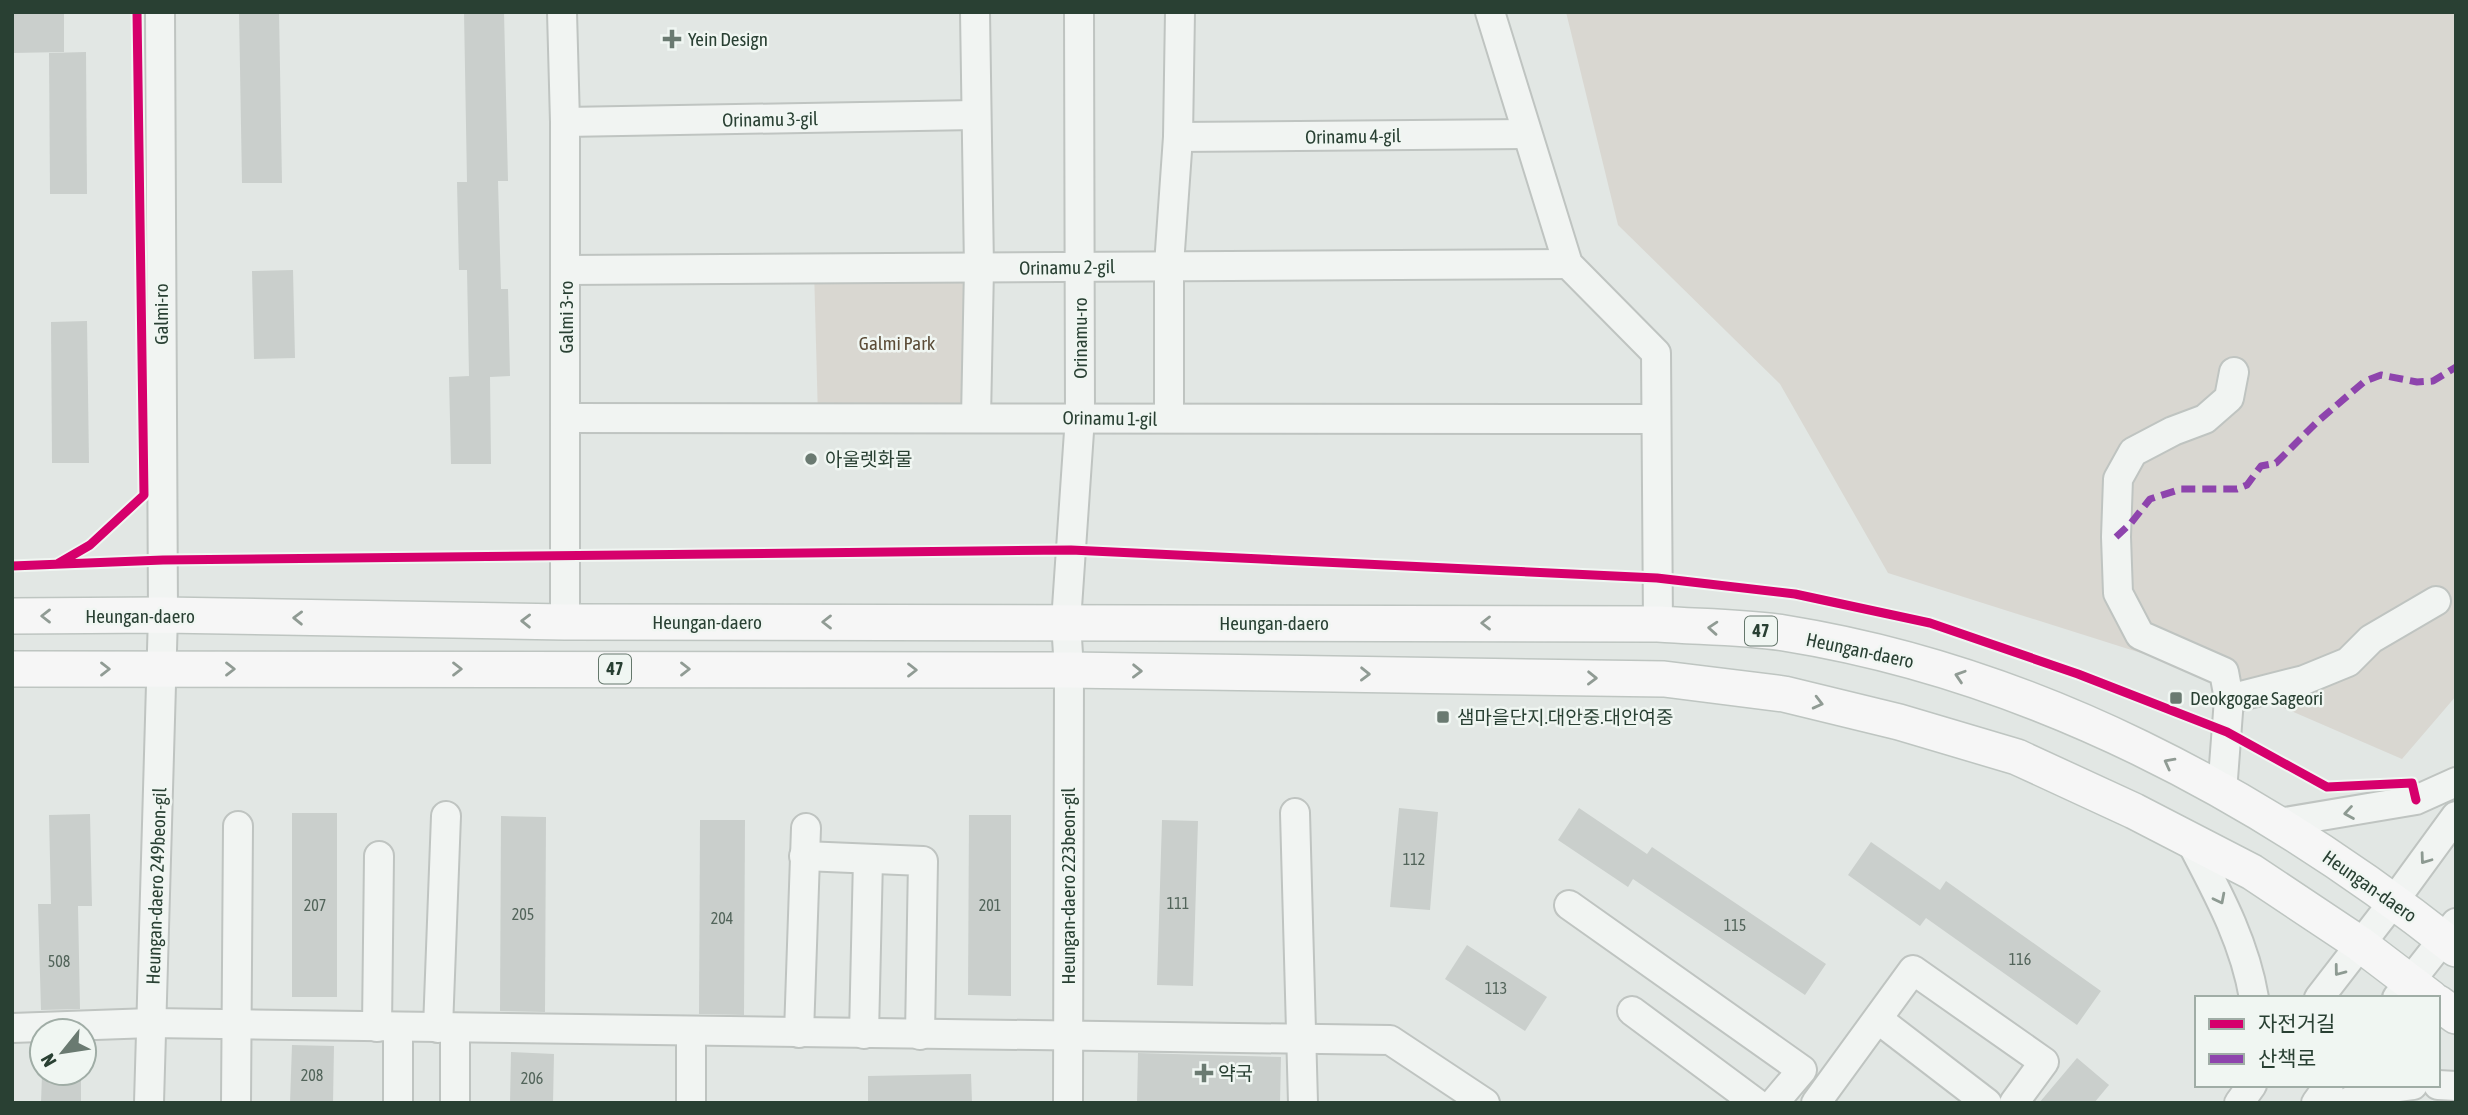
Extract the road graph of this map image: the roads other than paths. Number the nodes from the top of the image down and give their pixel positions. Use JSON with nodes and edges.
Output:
{"nodes":[{"id":1,"x":160,"y":12,"type":"edge"},
{"id":2,"x":562,"y":12,"type":"edge"},
{"id":3,"x":975,"y":12,"type":"edge"},
{"id":4,"x":1079,"y":12,"type":"edge"},
{"id":5,"x":1180,"y":12,"type":"edge"},
{"id":6,"x":1490,"y":12,"type":"edge"},
{"id":7,"x":975,"y":115,"type":"junction"},
{"id":8,"x":565,"y":122,"type":"junction"},
{"id":9,"x":1527,"y":134,"type":"junction"},
{"id":10,"x":1178,"y":137,"type":"junction"},
{"id":11,"x":1568,"y":264,"type":"junction"},
{"id":12,"x":1169,"y":265,"type":"junction"},
{"id":13,"x":1080,"y":267,"type":"junction"},
{"id":14,"x":979,"y":268,"type":"junction"},
{"id":15,"x":566,"y":270,"type":"junction"},
{"id":16,"x":2234,"y":372,"type":"dead end"},
{"id":17,"x":1080,"y":417,"type":"junction"},
{"id":18,"x":565,"y":418,"type":"junction"},
{"id":19,"x":976,"y":418,"type":"junction"},
{"id":20,"x":1169,"y":418,"type":"junction"},
{"id":21,"x":1655,"y":419,"type":"junction"},
{"id":22,"x":2436,"y":601,"type":"dead end"},
{"id":23,"x":163,"y":615,"type":"junction"},
{"id":24,"x":12,"y":616,"type":"edge"},
{"id":25,"x":565,"y":622,"type":"junction"},
{"id":26,"x":981,"y":622,"type":"junction"},
{"id":27,"x":1066,"y":622,"type":"junction"},
{"id":28,"x":1658,"y":624,"type":"junction"},
{"id":29,"x":12,"y":669,"type":"edge"},
{"id":30,"x":162,"y":669,"type":"junction"},
{"id":31,"x":981,"y":670,"type":"junction"},
{"id":32,"x":1069,"y":670,"type":"junction"},
{"id":33,"x":2229,"y":699,"type":"junction"},
{"id":34,"x":2456,"y":782,"type":"edge"},
{"id":35,"x":2222,"y":792,"type":"junction"},
{"id":36,"x":1295,"y":813,"type":"dead end"},
{"id":37,"x":446,"y":816,"type":"dead end"},
{"id":38,"x":2456,"y":817,"type":"edge"},
{"id":39,"x":2279,"y":823,"type":"junction"},
{"id":40,"x":238,"y":826,"type":"dead end"},
{"id":41,"x":806,"y":828,"type":"dead end"},
{"id":42,"x":2189,"y":838,"type":"junction"},
{"id":43,"x":379,"y":856,"type":"dead end"},
{"id":44,"x":804,"y":856,"type":"junction"},
{"id":45,"x":868,"y":859,"type":"junction"},
{"id":46,"x":2394,"y":901,"type":"junction"},
{"id":47,"x":1569,"y":905,"type":"dead end"},
{"id":48,"x":2452,"y":937,"type":"edge"},
{"id":49,"x":2360,"y":944,"type":"junction"},
{"id":50,"x":2413,"y":993,"type":"edge"},
{"id":51,"x":2254,"y":996,"type":"edge"},
{"id":52,"x":2321,"y":996,"type":"edge"},
{"id":53,"x":2440,"y":1004,"type":"edge"},
{"id":54,"x":1632,"y":1011,"type":"dead end"},
{"id":55,"x":2456,"y":1016,"type":"edge"},
{"id":56,"x":1879,"y":1020,"type":"junction"},
{"id":57,"x":151,"y":1023,"type":"junction"},
{"id":58,"x":237,"y":1025,"type":"junction"},
{"id":59,"x":12,"y":1028,"type":"edge"},
{"id":60,"x":387,"y":1028,"type":"junction"},
{"id":61,"x":447,"y":1028,"type":"junction"},
{"id":62,"x":691,"y":1032,"type":"junction"},
{"id":63,"x":799,"y":1033,"type":"junction"},
{"id":64,"x":864,"y":1034,"type":"junction"},
{"id":65,"x":920,"y":1035,"type":"junction"},
{"id":66,"x":1068,"y":1035,"type":"junction"},
{"id":67,"x":1303,"y":1039,"type":"junction"},
{"id":68,"x":2328,"y":1087,"type":"edge"},
{"id":69,"x":2397,"y":1087,"type":"edge"},
{"id":70,"x":149,"y":1103,"type":"edge"},
{"id":71,"x":236,"y":1103,"type":"edge"},
{"id":72,"x":398,"y":1103,"type":"edge"},
{"id":73,"x":455,"y":1103,"type":"edge"},
{"id":74,"x":691,"y":1103,"type":"edge"},
{"id":75,"x":1068,"y":1103,"type":"edge"},
{"id":76,"x":1303,"y":1103,"type":"edge"},
{"id":77,"x":1485,"y":1103,"type":"edge"},
{"id":78,"x":1756,"y":1103,"type":"edge"},
{"id":79,"x":1774,"y":1103,"type":"edge"},
{"id":80,"x":1816,"y":1103,"type":"edge"},
{"id":81,"x":1987,"y":1103,"type":"edge"},
{"id":82,"x":2014,"y":1103,"type":"edge"},
{"id":83,"x":2316,"y":1103,"type":"edge"},
{"id":84,"x":2346,"y":1103,"type":"edge"}],
"edges":[{"from":1,"to":23,"type":"street","name":"Galmi-ro"},
{"from":2,"to":8,"type":"street","name":"Galmi 3-ro"},
{"from":3,"to":7,"type":"street"},
{"from":4,"to":13,"type":"street","name":"Orinamu-ro"},
{"from":5,"to":10,"type":"street"},
{"from":6,"to":9,"type":"street"},
{"from":7,"to":8,"type":"street","name":"Orinamu 3-gil"},
{"from":7,"to":14,"type":"street"},
{"from":8,"to":15,"type":"street","name":"Galmi 3-ro"},
{"from":9,"to":10,"type":"street","name":"Orinamu 4-gil"},
{"from":9,"to":11,"type":"street"},
{"from":10,"to":12,"type":"street"},
{"from":11,"to":12,"type":"street","name":"Orinamu 2-gil"},
{"from":11,"to":21,"type":"street"},
{"from":12,"to":13,"type":"street","name":"Orinamu 2-gil"},
{"from":12,"to":20,"type":"street"},
{"from":13,"to":14,"type":"street","name":"Orinamu 2-gil"},
{"from":13,"to":17,"type":"street","name":"Orinamu-ro"},
{"from":14,"to":15,"type":"street","name":"Orinamu 2-gil"},
{"from":14,"to":19,"type":"street"},
{"from":15,"to":18,"type":"street","name":"Galmi 3-ro"},
{"from":16,"to":33,"type":"street"},
{"from":17,"to":19,"type":"street","name":"Orinamu 1-gil"},
{"from":17,"to":20,"type":"street","name":"Orinamu 1-gil"},
{"from":17,"to":27,"type":"street","name":"Orinamu-ro"},
{"from":18,"to":19,"type":"street","name":"Orinamu 1-gil"},
{"from":18,"to":25,"type":"street","name":"Galmi 3-ro"},
{"from":20,"to":21,"type":"street","name":"Orinamu 1-gil"},
{"from":21,"to":28,"type":"street"},
{"from":22,"to":33,"type":"street"},
{"from":23,"to":24,"type":"main road","name":"Heungan-daero","number":"47","one_way":true},
{"from":25,"to":23,"type":"main road","name":"Heungan-daero","number":"47","one_way":true},
{"from":23,"to":30,"type":"street","name":"Galmi-ro"},
{"from":26,"to":25,"type":"main road","name":"Heungan-daero","number":"47","one_way":true},
{"from":26,"to":27,"type":"main road","name":"Heungan-daero","number":"47"},
{"from":26,"to":31,"type":"main road"},
{"from":28,"to":27,"type":"main road","name":"Heungan-daero","number":"47","one_way":true},
{"from":27,"to":32,"type":"street","name":"Heungan-daero 223beon-gil"},
{"from":35,"to":28,"type":"main road","name":"Heungan-daero","number":"47","one_way":true},
{"from":29,"to":30,"type":"main road","number":"47","one_way":true},
{"from":30,"to":31,"type":"main road","number":"47","one_way":true},
{"from":30,"to":57,"type":"street","name":"Heungan-daero 249beon-gil"},
{"from":31,"to":32,"type":"main road","number":"47"},
{"from":32,"to":42,"type":"main road","number":"47","one_way":true},
{"from":32,"to":66,"type":"street","name":"Heungan-daero 223beon-gil"},
{"from":33,"to":35,"type":"street"},
{"from":34,"to":39,"type":"street","one_way":true},
{"from":35,"to":39,"type":"main road","name":"Heungan-daero","number":"47"},
{"from":36,"to":67,"type":"street"},
{"from":37,"to":61,"type":"street"},
{"from":38,"to":46,"type":"street","one_way":true},
{"from":39,"to":46,"type":"main road","name":"Heungan-daero","number":"47"},
{"from":40,"to":58,"type":"street"},
{"from":41,"to":44,"type":"street"},
{"from":42,"to":49,"type":"main road","number":"47"},
{"from":42,"to":51,"type":"street","one_way":true},
{"from":43,"to":60,"type":"street"},
{"from":44,"to":45,"type":"street"},
{"from":44,"to":63,"type":"street"},
{"from":45,"to":64,"type":"street"},
{"from":45,"to":65,"type":"street"},
{"from":46,"to":48,"type":"main road","name":"Heungan-daero","number":"47"},
{"from":46,"to":49,"type":"street"},
{"from":47,"to":79,"type":"street"},
{"from":48,"to":50,"type":"street"},
{"from":49,"to":50,"type":"main road","number":"47"},
{"from":49,"to":52,"type":"street","one_way":true},
{"from":53,"to":55,"type":"main road"},
{"from":54,"to":78,"type":"street"},
{"from":56,"to":80,"type":"street"},
{"from":56,"to":81,"type":"street"},
{"from":56,"to":82,"type":"street"},
{"from":57,"to":58,"type":"street"},
{"from":57,"to":59,"type":"street"},
{"from":57,"to":70,"type":"street","name":"Heungan-daero 249beon-gil"},
{"from":58,"to":60,"type":"street"},
{"from":58,"to":71,"type":"street"},
{"from":60,"to":61,"type":"street"},
{"from":60,"to":72,"type":"street"},
{"from":61,"to":62,"type":"street"},
{"from":61,"to":73,"type":"street"},
{"from":62,"to":63,"type":"street"},
{"from":62,"to":74,"type":"street"},
{"from":63,"to":64,"type":"street"},
{"from":64,"to":65,"type":"street"},
{"from":65,"to":66,"type":"street"},
{"from":66,"to":67,"type":"street"},
{"from":66,"to":75,"type":"street","name":"Heungan-daero 223beon-gil"},
{"from":67,"to":76,"type":"street"},
{"from":67,"to":77,"type":"street"},
{"from":68,"to":83,"type":"street"},
{"from":69,"to":84,"type":"street"}]}
